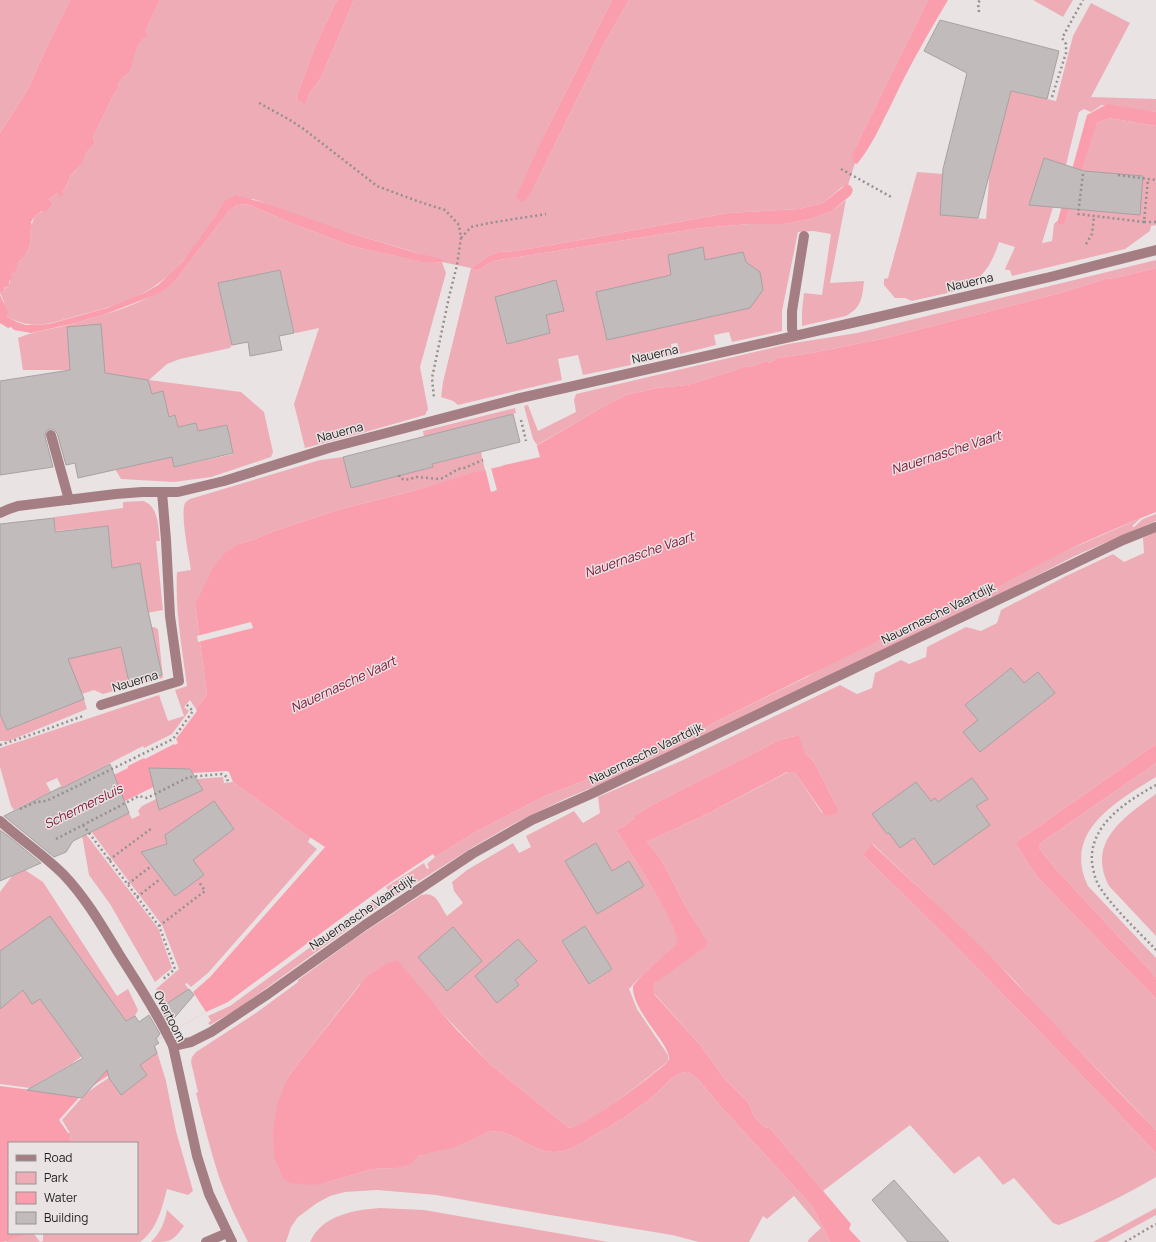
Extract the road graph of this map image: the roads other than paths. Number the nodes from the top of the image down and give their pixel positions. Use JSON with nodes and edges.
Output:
{"nodes":[{"id":1,"x":804,"y":236,"type":"dead end"},
{"id":2,"x":1156,"y":250,"type":"edge"},
{"id":3,"x":794,"y":336,"type":"junction"},
{"id":4,"x":52,"y":435,"type":"dead end"},
{"id":5,"x":162,"y":492,"type":"junction"},
{"id":6,"x":69,"y":500,"type":"junction"},
{"id":7,"x":0,"y":513,"type":"edge"},
{"id":8,"x":1156,"y":527,"type":"edge"},
{"id":9,"x":101,"y":706,"type":"dead end"},
{"id":10,"x":0,"y":821,"type":"edge"},
{"id":11,"x":171,"y":1042,"type":"junction"},
{"id":12,"x":229,"y":1238,"type":"edge"},
{"id":13,"x":206,"y":1242,"type":"edge"}],
"edges":[{"from":1,"to":3,"type":"street"},
{"from":2,"to":3,"type":"street","name":"Nauerna"},
{"from":3,"to":5,"type":"street","name":"Nauerna"},
{"from":4,"to":6,"type":"street"},
{"from":5,"to":6,"type":"street","name":"Nauerna"},
{"from":5,"to":9,"type":"street","name":"Nauerna"},
{"from":6,"to":7,"type":"street","name":"Nauerna"},
{"from":8,"to":11,"type":"street","name":"Nauernasche Vaartdijk"},
{"from":10,"to":11,"type":"street","name":"Overtoom"},
{"from":11,"to":12,"type":"street","name":"Overtoom"},
{"from":12,"to":13,"type":"street"}]}
